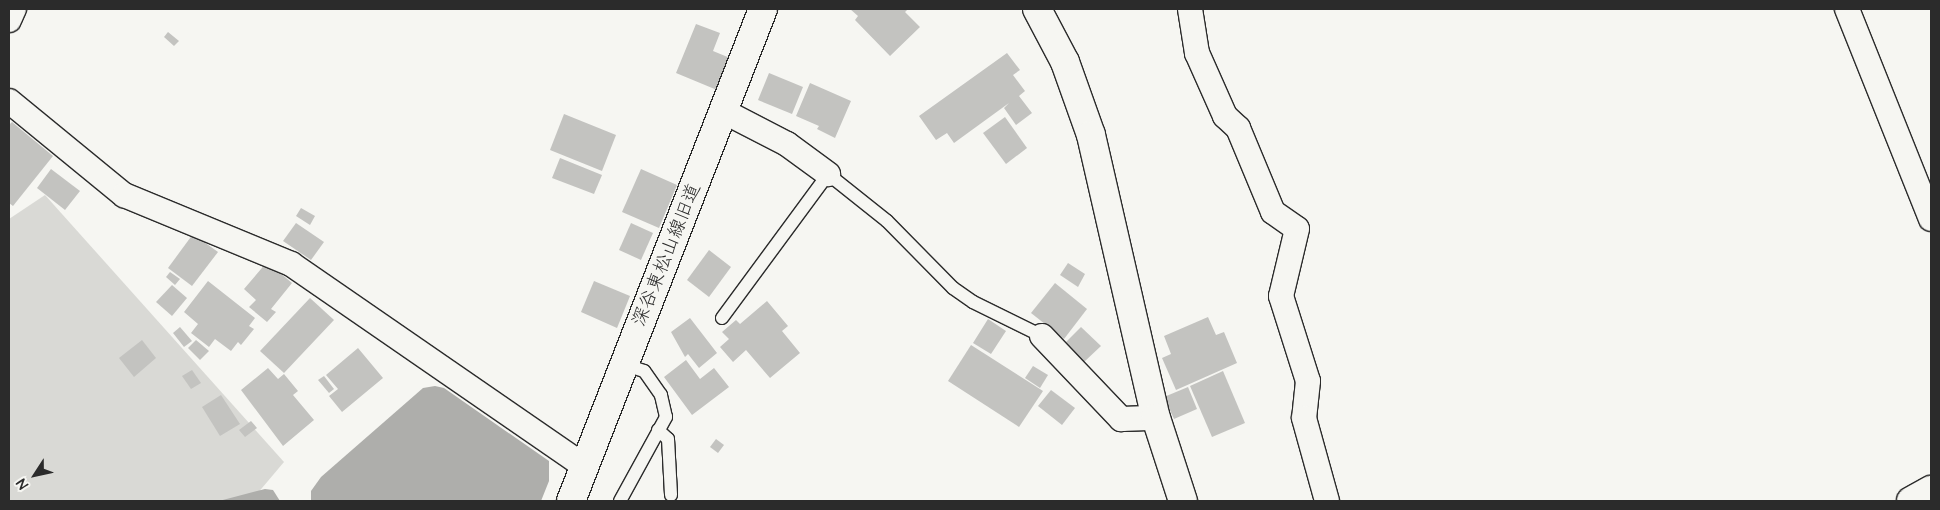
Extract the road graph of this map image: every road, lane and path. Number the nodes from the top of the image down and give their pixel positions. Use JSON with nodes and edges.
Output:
{"nodes":[{"id":1,"x":14,"y":9,"type":"edge"},
{"id":2,"x":763,"y":9,"type":"edge"},
{"id":3,"x":1037,"y":9,"type":"edge"},
{"id":4,"x":1190,"y":9,"type":"edge"},
{"id":5,"x":1847,"y":9,"type":"edge"},
{"id":6,"x":9,"y":20,"type":"edge"},
{"id":7,"x":9,"y":101,"type":"edge"},
{"id":8,"x":725,"y":112,"type":"junction"},
{"id":9,"x":828,"y":174,"type":"junction"},
{"id":10,"x":1931,"y":219,"type":"edge"},
{"id":11,"x":722,"y":318,"type":"dead end"},
{"id":12,"x":1042,"y":336,"type":"joint"},
{"id":13,"x":623,"y":364,"type":"junction"},
{"id":14,"x":1156,"y":418,"type":"junction"},
{"id":15,"x":658,"y":430,"type":"junction"},
{"id":16,"x":584,"y":466,"type":"junction"},
{"id":17,"x":1931,"y":490,"type":"edge"},
{"id":18,"x":671,"y":495,"type":"dead end"},
{"id":19,"x":571,"y":501,"type":"edge"},
{"id":20,"x":620,"y":501,"type":"edge"},
{"id":21,"x":1183,"y":501,"type":"edge"},
{"id":22,"x":1327,"y":501,"type":"edge"},
{"id":23,"x":1911,"y":501,"type":"edge"}],
"edges":[{"from":1,"to":6,"type":"street"},
{"from":2,"to":8,"type":"street","name":"深谷東松山線旧道"},
{"from":3,"to":14,"type":"street"},
{"from":4,"to":22,"type":"street"},
{"from":5,"to":10,"type":"street"},
{"from":7,"to":16,"type":"street"},
{"from":8,"to":9,"type":"street"},
{"from":8,"to":13,"type":"street","name":"深谷東松山線旧道"},
{"from":9,"to":11,"type":"lane"},
{"from":9,"to":12,"type":"lane"},
{"from":12,"to":14,"type":"street"},
{"from":13,"to":15,"type":"lane"},
{"from":13,"to":16,"type":"street","name":"深谷東松山線旧道"},
{"from":14,"to":21,"type":"street"},
{"from":15,"to":18,"type":"lane"},
{"from":15,"to":20,"type":"lane"},
{"from":16,"to":19,"type":"street","name":"深谷東松山線旧道"},
{"from":17,"to":23,"type":"street"}]}
